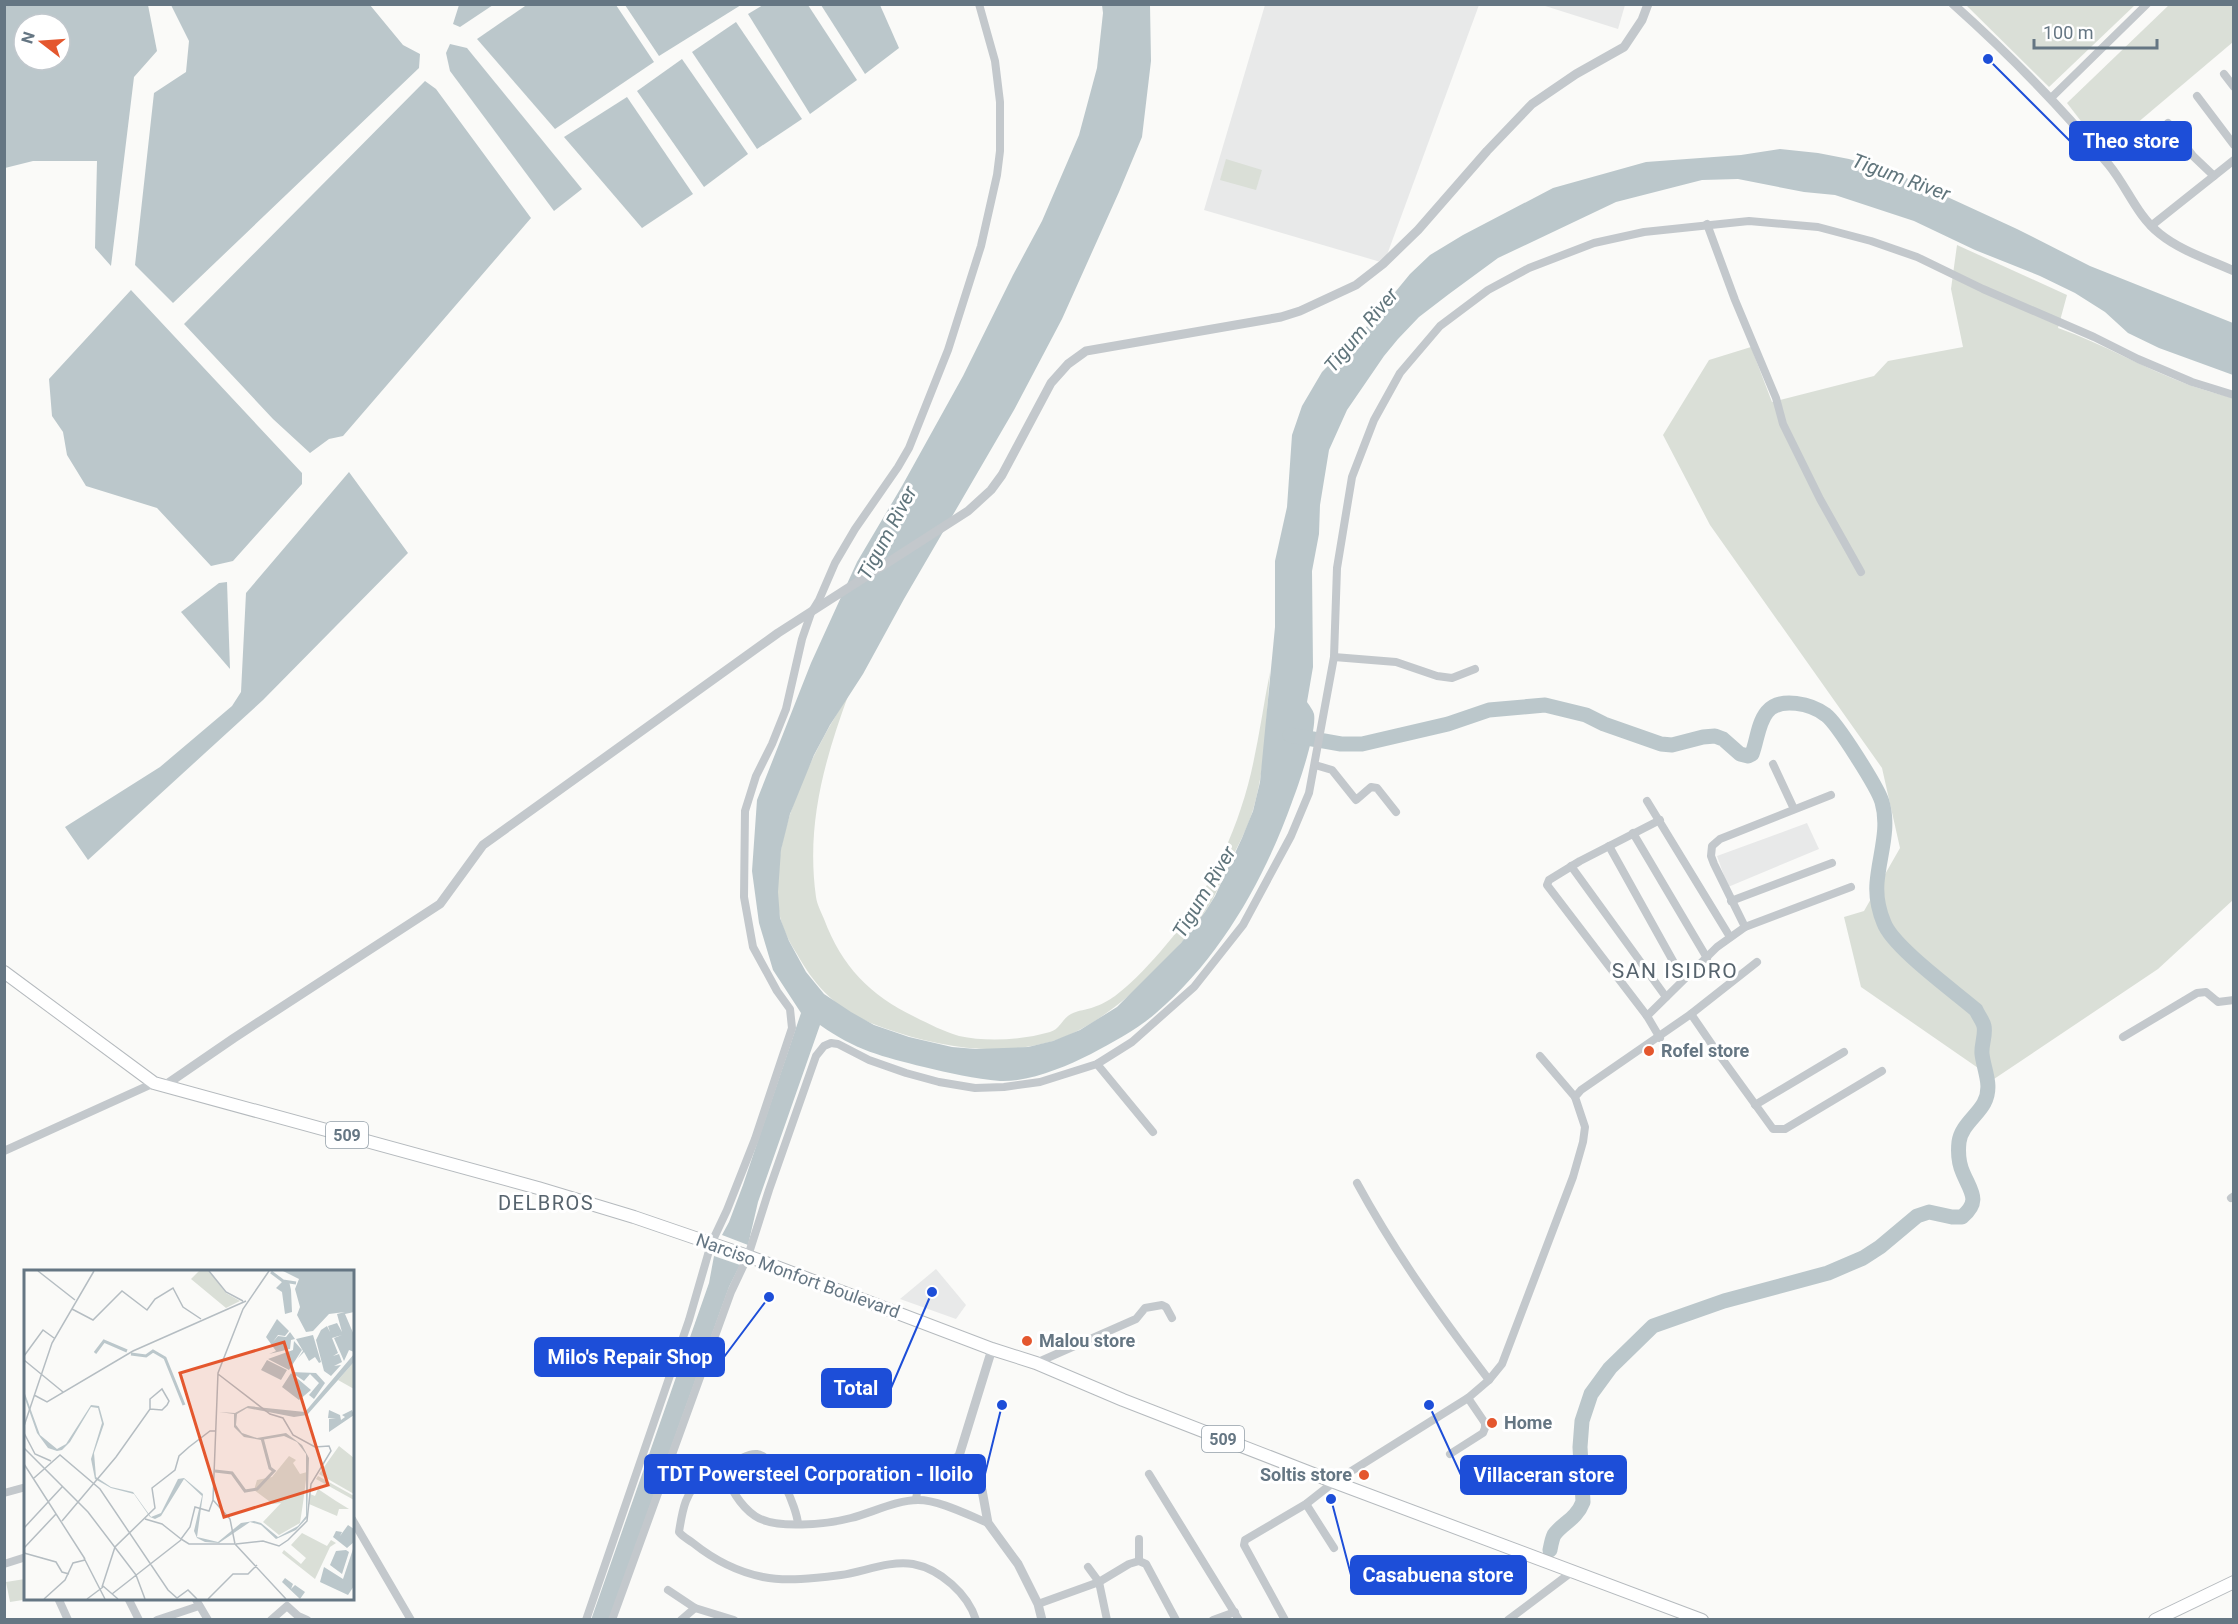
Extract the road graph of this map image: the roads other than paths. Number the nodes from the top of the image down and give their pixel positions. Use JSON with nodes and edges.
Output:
{"nodes":[{"id":1,"x":978,"y":4,"type":"edge"},
{"id":2,"x":1648,"y":4,"type":"edge"},
{"id":3,"x":1953,"y":4,"type":"edge"},
{"id":4,"x":2147,"y":4,"type":"edge"},
{"id":5,"x":2224,"y":74,"type":"dead end"},
{"id":6,"x":2234,"y":87,"type":"edge"},
{"id":7,"x":2197,"y":96,"type":"dead end"},
{"id":8,"x":2051,"y":98,"type":"junction"},
{"id":9,"x":2168,"y":123,"type":"dead end"},
{"id":10,"x":2234,"y":145,"type":"edge"},
{"id":11,"x":2234,"y":160,"type":"edge"},
{"id":12,"x":2214,"y":176,"type":"junction"},
{"id":13,"x":1707,"y":224,"type":"junction"},
{"id":14,"x":2151,"y":226,"type":"junction"},
{"id":15,"x":2234,"y":271,"type":"edge"},
{"id":16,"x":2234,"y":395,"type":"edge"},
{"id":17,"x":1861,"y":573,"type":"dead end"},
{"id":18,"x":811,"y":613,"type":"junction"},
{"id":19,"x":1334,"y":657,"type":"junction"},
{"id":20,"x":1475,"y":669,"type":"dead end"},
{"id":21,"x":1773,"y":764,"type":"dead end"},
{"id":22,"x":1315,"y":765,"type":"junction"},
{"id":23,"x":1831,"y":795,"type":"dead end"},
{"id":24,"x":1647,"y":801,"type":"dead end"},
{"id":25,"x":1794,"y":809,"type":"junction"},
{"id":26,"x":1396,"y":812,"type":"dead end"},
{"id":27,"x":1660,"y":820,"type":"junction"},
{"id":28,"x":1634,"y":833,"type":"junction"},
{"id":29,"x":1609,"y":846,"type":"junction"},
{"id":30,"x":1832,"y":863,"type":"dead end"},
{"id":31,"x":1571,"y":866,"type":"junction"},
{"id":32,"x":1851,"y":887,"type":"dead end"},
{"id":33,"x":1731,"y":901,"type":"junction"},
{"id":34,"x":1745,"y":927,"type":"junction"},
{"id":35,"x":1730,"y":937,"type":"junction"},
{"id":36,"x":1707,"y":958,"type":"junction"},
{"id":37,"x":1757,"y":962,"type":"dead end"},
{"id":38,"x":4,"y":972,"type":"edge"},
{"id":39,"x":1683,"y":979,"type":"junction"},
{"id":40,"x":1666,"y":998,"type":"junction"},
{"id":41,"x":2234,"y":1000,"type":"edge"},
{"id":42,"x":1691,"y":1014,"type":"junction"},
{"id":43,"x":1647,"y":1016,"type":"junction"},
{"id":44,"x":2123,"y":1037,"type":"dead end"},
{"id":45,"x":1660,"y":1038,"type":"junction"},
{"id":46,"x":1844,"y":1052,"type":"dead end"},
{"id":47,"x":1540,"y":1056,"type":"dead end"},
{"id":48,"x":1097,"y":1064,"type":"junction"},
{"id":49,"x":1882,"y":1071,"type":"dead end"},
{"id":50,"x":159,"y":1085,"type":"junction"},
{"id":51,"x":1575,"y":1097,"type":"junction"},
{"id":52,"x":1755,"y":1105,"type":"junction"},
{"id":53,"x":1153,"y":1132,"type":"dead end"},
{"id":54,"x":4,"y":1150,"type":"edge"},
{"id":55,"x":1357,"y":1183,"type":"dead end"},
{"id":56,"x":711,"y":1244,"type":"junction"},
{"id":57,"x":748,"y":1256,"type":"junction"},
{"id":58,"x":1172,"y":1318,"type":"dead end"},
{"id":59,"x":992,"y":1349,"type":"junction"},
{"id":60,"x":1036,"y":1364,"type":"junction"},
{"id":61,"x":1489,"y":1380,"type":"junction"},
{"id":62,"x":1468,"y":1398,"type":"junction"},
{"id":63,"x":1450,"y":1454,"type":"dead end"},
{"id":64,"x":959,"y":1456,"type":"junction"},
{"id":65,"x":723,"y":1471,"type":"junction"},
{"id":66,"x":1149,"y":1474,"type":"dead end"},
{"id":67,"x":1334,"y":1482,"type":"junction"},
{"id":68,"x":24,"y":1488,"type":"edge"},
{"id":69,"x":4,"y":1493,"type":"edge"},
{"id":70,"x":916,"y":1500,"type":"junction"},
{"id":71,"x":1306,"y":1504,"type":"junction"},
{"id":72,"x":354,"y":1523,"type":"edge"},
{"id":73,"x":988,"y":1523,"type":"junction"},
{"id":74,"x":798,"y":1524,"type":"junction"},
{"id":75,"x":1140,"y":1539,"type":"dead end"},
{"id":76,"x":1334,"y":1548,"type":"dead end"},
{"id":77,"x":24,"y":1558,"type":"edge"},
{"id":78,"x":1139,"y":1561,"type":"junction"},
{"id":79,"x":4,"y":1564,"type":"edge"},
{"id":80,"x":1088,"y":1567,"type":"dead end"},
{"id":81,"x":1573,"y":1571,"type":"junction"},
{"id":82,"x":1099,"y":1582,"type":"junction"},
{"id":83,"x":2234,"y":1582,"type":"edge"},
{"id":84,"x":668,"y":1590,"type":"dead end"},
{"id":85,"x":58,"y":1600,"type":"edge"},
{"id":86,"x":129,"y":1600,"type":"edge"},
{"id":87,"x":285,"y":1602,"type":"edge"},
{"id":88,"x":197,"y":1603,"type":"edge"},
{"id":89,"x":1038,"y":1604,"type":"junction"},
{"id":90,"x":695,"y":1608,"type":"junction"},
{"id":91,"x":1237,"y":1616,"type":"edge"},
{"id":92,"x":68,"y":1620,"type":"edge"},
{"id":93,"x":139,"y":1620,"type":"edge"},
{"id":94,"x":157,"y":1620,"type":"edge"},
{"id":95,"x":208,"y":1620,"type":"edge"},
{"id":96,"x":271,"y":1620,"type":"edge"},
{"id":97,"x":307,"y":1620,"type":"edge"},
{"id":98,"x":411,"y":1620,"type":"edge"},
{"id":99,"x":586,"y":1620,"type":"edge"},
{"id":100,"x":612,"y":1620,"type":"edge"},
{"id":101,"x":681,"y":1620,"type":"edge"},
{"id":102,"x":734,"y":1620,"type":"edge"},
{"id":103,"x":976,"y":1620,"type":"edge"},
{"id":104,"x":1042,"y":1620,"type":"edge"},
{"id":105,"x":1107,"y":1620,"type":"edge"},
{"id":106,"x":1176,"y":1620,"type":"edge"},
{"id":107,"x":1214,"y":1620,"type":"edge"},
{"id":108,"x":1285,"y":1620,"type":"edge"},
{"id":109,"x":1508,"y":1620,"type":"edge"},
{"id":110,"x":1702,"y":1620,"type":"edge"},
{"id":111,"x":2155,"y":1620,"type":"edge"}],
"edges":[{"from":1,"to":18,"type":"street"},
{"from":2,"to":18,"type":"street"},
{"from":3,"to":8,"type":"street"},
{"from":4,"to":8,"type":"street"},
{"from":5,"to":6,"type":"street"},
{"from":7,"to":10,"type":"street"},
{"from":8,"to":14,"type":"street"},
{"from":9,"to":12,"type":"street"},
{"from":11,"to":12,"type":"street"},
{"from":12,"to":14,"type":"street"},
{"from":13,"to":16,"type":"street"},
{"from":13,"to":17,"type":"street"},
{"from":13,"to":19,"type":"street"},
{"from":14,"to":15,"type":"street"},
{"from":18,"to":50,"type":"street"},
{"from":18,"to":56,"type":"street"},
{"from":19,"to":20,"type":"street"},
{"from":19,"to":22,"type":"street"},
{"from":21,"to":25,"type":"street"},
{"from":22,"to":26,"type":"street"},
{"from":22,"to":48,"type":"street"},
{"from":23,"to":25,"type":"street"},
{"from":24,"to":27,"type":"street"},
{"from":25,"to":33,"type":"street"},
{"from":27,"to":28,"type":"street"},
{"from":27,"to":35,"type":"street"},
{"from":28,"to":29,"type":"street"},
{"from":28,"to":36,"type":"street"},
{"from":29,"to":31,"type":"street"},
{"from":29,"to":39,"type":"street"},
{"from":30,"to":33,"type":"street"},
{"from":31,"to":40,"type":"street"},
{"from":31,"to":43,"type":"street"},
{"from":32,"to":34,"type":"street"},
{"from":33,"to":34,"type":"street"},
{"from":34,"to":35,"type":"street"},
{"from":35,"to":36,"type":"street"},
{"from":36,"to":39,"type":"street"},
{"from":37,"to":42,"type":"street"},
{"from":38,"to":50,"type":"main road","name":"Narciso Monfort Boulevard","number":"509"},
{"from":39,"to":40,"type":"street"},
{"from":40,"to":43,"type":"street"},
{"from":41,"to":44,"type":"street"},
{"from":42,"to":45,"type":"street"},
{"from":42,"to":52,"type":"street"},
{"from":43,"to":45,"type":"street"},
{"from":45,"to":51,"type":"street"},
{"from":46,"to":52,"type":"street"},
{"from":47,"to":51,"type":"street"},
{"from":48,"to":53,"type":"street"},
{"from":48,"to":57,"type":"street"},
{"from":49,"to":52,"type":"street"},
{"from":50,"to":54,"type":"street"},
{"from":50,"to":56,"type":"main road","name":"Narciso Monfort Boulevard","number":"509"},
{"from":51,"to":61,"type":"street"},
{"from":55,"to":61,"type":"street"},
{"from":56,"to":57,"type":"main road","name":"Narciso Monfort Boulevard","number":"509"},
{"from":56,"to":99,"type":"street"},
{"from":57,"to":59,"type":"main road","name":"Narciso Monfort Boulevard","number":"509"},
{"from":57,"to":100,"type":"street"},
{"from":58,"to":60,"type":"street"},
{"from":59,"to":60,"type":"main road","name":"Narciso Monfort Boulevard","number":"509"},
{"from":59,"to":64,"type":"street"},
{"from":60,"to":67,"type":"main road","name":"Narciso Monfort Boulevard","number":"509"},
{"from":61,"to":62,"type":"street"},
{"from":62,"to":63,"type":"street"},
{"from":62,"to":67,"type":"street"},
{"from":64,"to":70,"type":"street"},
{"from":64,"to":73,"type":"street"},
{"from":65,"to":74,"type":"street"},
{"from":65,"to":74,"type":"street"},
{"from":65,"to":103,"type":"street"},
{"from":66,"to":91,"type":"street"},
{"from":67,"to":71,"type":"street"},
{"from":67,"to":81,"type":"main road","name":"Narciso Monfort Boulevard","number":"509"},
{"from":68,"to":69,"type":"street"},
{"from":70,"to":73,"type":"street"},
{"from":70,"to":74,"type":"street"},
{"from":71,"to":76,"type":"street"},
{"from":71,"to":108,"type":"street"},
{"from":72,"to":98,"type":"street"},
{"from":73,"to":89,"type":"street"},
{"from":75,"to":78,"type":"street"},
{"from":77,"to":79,"type":"street"},
{"from":78,"to":82,"type":"street"},
{"from":78,"to":106,"type":"street"},
{"from":80,"to":82,"type":"street"},
{"from":81,"to":109,"type":"street"},
{"from":81,"to":110,"type":"main road","name":"Narciso Monfort Boulevard","number":"509"},
{"from":82,"to":89,"type":"street"},
{"from":82,"to":105,"type":"street"},
{"from":83,"to":111,"type":"main road"},
{"from":84,"to":90,"type":"street"},
{"from":85,"to":92,"type":"street"},
{"from":86,"to":93,"type":"street"},
{"from":87,"to":96,"type":"street"},
{"from":87,"to":97,"type":"street"},
{"from":88,"to":94,"type":"street"},
{"from":88,"to":95,"type":"street"},
{"from":89,"to":104,"type":"street"},
{"from":90,"to":101,"type":"street"},
{"from":90,"to":102,"type":"street"},
{"from":91,"to":107,"type":"street"}]}
